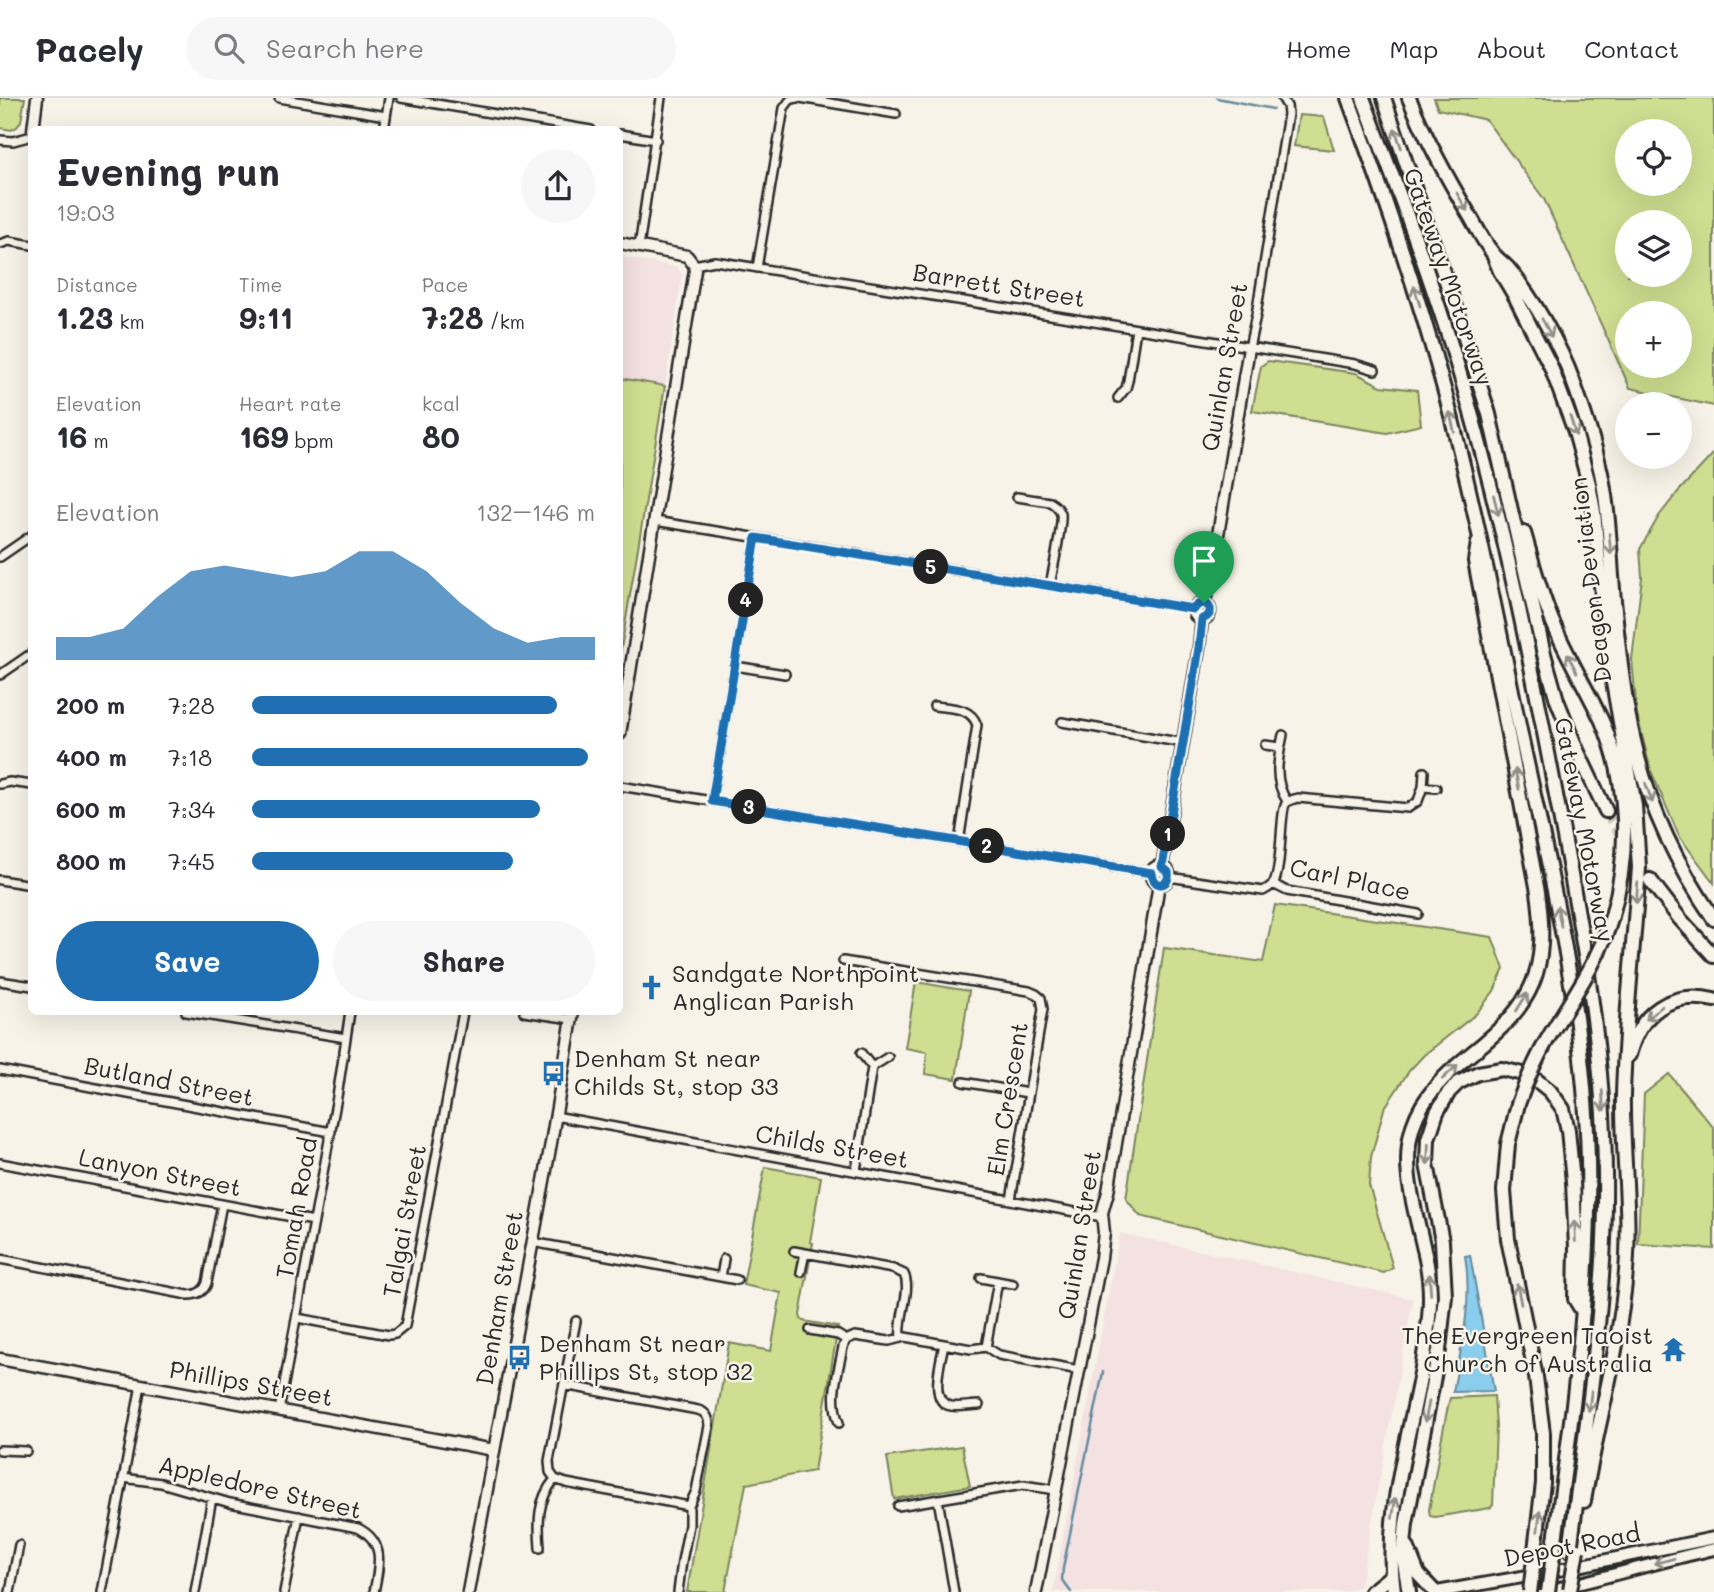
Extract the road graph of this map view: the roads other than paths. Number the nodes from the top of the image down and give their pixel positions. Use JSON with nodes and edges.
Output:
{"nodes":[{"id":1,"x":37,"y":98,"type":"edge"},
{"id":2,"x":279,"y":98,"type":"edge"},
{"id":3,"x":389,"y":98,"type":"edge"},
{"id":4,"x":401,"y":98,"type":"edge"},
{"id":5,"x":661,"y":98,"type":"edge"},
{"id":6,"x":799,"y":98,"type":"edge"},
{"id":7,"x":1282,"y":98,"type":"edge"},
{"id":8,"x":1348,"y":98,"type":"edge"},
{"id":9,"x":1363,"y":98,"type":"edge"},
{"id":10,"x":1384,"y":98,"type":"edge"},
{"id":11,"x":1409,"y":98,"type":"edge"},
{"id":12,"x":896,"y":114,"type":"dead end"},
{"id":13,"x":386,"y":116,"type":"junction"},
{"id":14,"x":34,"y":126,"type":"edge"},
{"id":15,"x":385,"y":126,"type":"edge"},
{"id":16,"x":567,"y":126,"type":"edge"},
{"id":17,"x":623,"y":134,"type":"edge"},
{"id":18,"x":28,"y":136,"type":"edge"},
{"id":19,"x":0,"y":140,"type":"edge"},
{"id":20,"x":656,"y":140,"type":"junction"},
{"id":21,"x":28,"y":243,"type":"edge"},
{"id":22,"x":0,"y":244,"type":"edge"},
{"id":23,"x":623,"y":244,"type":"edge"},
{"id":24,"x":639,"y":247,"type":"junction"},
{"id":25,"x":1493,"y":254,"type":"junction"},
{"id":26,"x":694,"y":264,"type":"junction"},
{"id":27,"x":757,"y":268,"type":"junction"},
{"id":28,"x":1136,"y":330,"type":"junction"},
{"id":29,"x":1249,"y":348,"type":"junction"},
{"id":30,"x":1375,"y":370,"type":"dead end"},
{"id":31,"x":1118,"y":398,"type":"dead end"},
{"id":32,"x":1496,"y":443,"type":"junction"},
{"id":33,"x":1017,"y":497,"type":"dead end"},
{"id":34,"x":655,"y":521,"type":"junction"},
{"id":35,"x":1479,"y":536,"type":"junction"},
{"id":36,"x":28,"y":538,"type":"edge"},
{"id":37,"x":756,"y":538,"type":"junction"},
{"id":38,"x":0,"y":557,"type":"edge"},
{"id":39,"x":1050,"y":586,"type":"junction"},
{"id":40,"x":1204,"y":603,"type":"junction"},
{"id":41,"x":1194,"y":609,"type":"junction"},
{"id":42,"x":1202,"y":619,"type":"junction"},
{"id":43,"x":28,"y":656,"type":"edge"},
{"id":44,"x":735,"y":666,"type":"junction"},
{"id":45,"x":785,"y":674,"type":"dead end"},
{"id":46,"x":0,"y":675,"type":"edge"},
{"id":47,"x":934,"y":706,"type":"dead end"},
{"id":48,"x":623,"y":716,"type":"edge"},
{"id":49,"x":1062,"y":722,"type":"dead end"},
{"id":50,"x":1283,"y":735,"type":"dead end"},
{"id":51,"x":1184,"y":743,"type":"junction"},
{"id":52,"x":1265,"y":744,"type":"dead end"},
{"id":53,"x":1280,"y":747,"type":"junction"},
{"id":54,"x":1424,"y":772,"type":"dead end"},
{"id":55,"x":0,"y":784,"type":"edge"},
{"id":56,"x":28,"y":784,"type":"edge"},
{"id":57,"x":623,"y":786,"type":"edge"},
{"id":58,"x":1423,"y":787,"type":"junction"},
{"id":59,"x":1436,"y":788,"type":"dead end"},
{"id":60,"x":712,"y":801,"type":"junction"},
{"id":61,"x":1287,"y":801,"type":"junction"},
{"id":62,"x":1606,"y":811,"type":"tunnel mouth"},
{"id":63,"x":959,"y":842,"type":"junction"},
{"id":64,"x":1162,"y":867,"type":"junction"},
{"id":65,"x":1152,"y":873,"type":"junction"},
{"id":66,"x":1169,"y":877,"type":"junction"},
{"id":67,"x":0,"y":880,"type":"edge"},
{"id":68,"x":1650,"y":880,"type":"tunnel mouth"},
{"id":69,"x":1159,"y":884,"type":"junction"},
{"id":70,"x":1273,"y":884,"type":"junction"},
{"id":71,"x":28,"y":885,"type":"edge"},
{"id":72,"x":1418,"y":914,"type":"dead end"},
{"id":73,"x":1714,"y":919,"type":"edge"},
{"id":74,"x":1714,"y":956,"type":"edge"},
{"id":75,"x":843,"y":961,"type":"dead end"},
{"id":76,"x":0,"y":981,"type":"edge"},
{"id":77,"x":28,"y":985,"type":"edge"},
{"id":78,"x":1714,"y":1000,"type":"edge"},
{"id":79,"x":206,"y":1015,"type":"edge"},
{"id":80,"x":246,"y":1015,"type":"edge"},
{"id":81,"x":350,"y":1015,"type":"edge"},
{"id":82,"x":462,"y":1015,"type":"edge"},
{"id":83,"x":572,"y":1015,"type":"edge"},
{"id":84,"x":245,"y":1021,"type":"junction"},
{"id":85,"x":346,"y":1038,"type":"junction"},
{"id":86,"x":861,"y":1054,"type":"dead end"},
{"id":87,"x":888,"y":1057,"type":"dead end"},
{"id":88,"x":872,"y":1067,"type":"junction"},
{"id":89,"x":0,"y":1070,"type":"edge"},
{"id":90,"x":1625,"y":1070,"type":"junction"},
{"id":91,"x":963,"y":1082,"type":"dead end"},
{"id":92,"x":1028,"y":1093,"type":"junction"},
{"id":93,"x":555,"y":1116,"type":"junction"},
{"id":94,"x":331,"y":1132,"type":"junction"},
{"id":95,"x":0,"y":1163,"type":"edge"},
{"id":96,"x":856,"y":1171,"type":"junction"},
{"id":97,"x":1011,"y":1200,"type":"junction"},
{"id":98,"x":222,"y":1204,"type":"junction"},
{"id":99,"x":1102,"y":1217,"type":"junction"},
{"id":100,"x":314,"y":1221,"type":"junction"},
{"id":101,"x":532,"y":1242,"type":"junction"},
{"id":102,"x":794,"y":1251,"type":"dead end"},
{"id":103,"x":805,"y":1253,"type":"junction"},
{"id":104,"x":0,"y":1259,"type":"edge"},
{"id":105,"x":724,"y":1259,"type":"dead end"},
{"id":106,"x":802,"y":1272,"type":"dead end"},
{"id":107,"x":720,"y":1277,"type":"junction"},
{"id":108,"x":981,"y":1278,"type":"dead end"},
{"id":109,"x":737,"y":1280,"type":"dead end"},
{"id":110,"x":998,"y":1281,"type":"junction"},
{"id":111,"x":1013,"y":1284,"type":"dead end"},
{"id":112,"x":1583,"y":1312,"type":"junction"},
{"id":113,"x":297,"y":1318,"type":"junction"},
{"id":114,"x":576,"y":1321,"type":"dead end"},
{"id":115,"x":810,"y":1330,"type":"dead end"},
{"id":116,"x":901,"y":1338,"type":"junction"},
{"id":117,"x":846,"y":1340,"type":"junction"},
{"id":118,"x":944,"y":1345,"type":"junction"},
{"id":119,"x":986,"y":1347,"type":"junction"},
{"id":120,"x":0,"y":1359,"type":"edge"},
{"id":121,"x":1079,"y":1370,"type":"junction"},
{"id":122,"x":141,"y":1385,"type":"junction"},
{"id":123,"x":564,"y":1385,"type":"junction"},
{"id":124,"x":979,"y":1405,"type":"dead end"},
{"id":125,"x":279,"y":1410,"type":"junction"},
{"id":126,"x":839,"y":1423,"type":"dead end"},
{"id":127,"x":0,"y":1450,"type":"edge"},
{"id":128,"x":494,"y":1450,"type":"junction"},
{"id":129,"x":26,"y":1451,"type":"dead end"},
{"id":130,"x":123,"y":1478,"type":"junction"},
{"id":131,"x":555,"y":1479,"type":"junction"},
{"id":132,"x":1056,"y":1490,"type":"junction"},
{"id":133,"x":212,"y":1498,"type":"junction"},
{"id":134,"x":938,"y":1499,"type":"junction"},
{"id":135,"x":689,"y":1506,"type":"junction"},
{"id":136,"x":898,"y":1506,"type":"dead end"},
{"id":137,"x":299,"y":1516,"type":"junction"},
{"id":138,"x":1714,"y":1538,"type":"edge"},
{"id":139,"x":1406,"y":1542,"type":"junction"},
{"id":140,"x":19,"y":1545,"type":"dead end"},
{"id":141,"x":540,"y":1548,"type":"dead end"},
{"id":142,"x":1714,"y":1549,"type":"edge"},
{"id":143,"x":1573,"y":1550,"type":"junction"},
{"id":144,"x":1391,"y":1576,"type":"junction"},
{"id":145,"x":10,"y":1592,"type":"edge"},
{"id":146,"x":102,"y":1592,"type":"edge"},
{"id":147,"x":195,"y":1592,"type":"edge"},
{"id":148,"x":284,"y":1592,"type":"edge"},
{"id":149,"x":374,"y":1592,"type":"edge"},
{"id":150,"x":468,"y":1592,"type":"edge"},
{"id":151,"x":678,"y":1592,"type":"edge"},
{"id":152,"x":954,"y":1592,"type":"edge"},
{"id":153,"x":1036,"y":1592,"type":"edge"},
{"id":154,"x":1371,"y":1592,"type":"edge"},
{"id":155,"x":1394,"y":1592,"type":"edge"},
{"id":156,"x":1409,"y":1592,"type":"edge"},
{"id":157,"x":1436,"y":1592,"type":"edge"},
{"id":158,"x":1530,"y":1592,"type":"edge"},
{"id":159,"x":1546,"y":1592,"type":"edge"},
{"id":160,"x":1567,"y":1592,"type":"edge"}],
"edges":[{"from":1,"to":14,"type":"street"},
{"from":2,"to":13,"type":"street"},
{"from":3,"to":13,"type":"street"},
{"from":4,"to":16,"type":"street"},
{"from":5,"to":20,"type":"street"},
{"from":6,"to":12,"type":"street"},
{"from":6,"to":27,"type":"street"},
{"from":7,"to":29,"type":"street","name":"Quinlan Street"},
{"from":35,"to":8,"type":"highway","name":"Gateway Motorway","one_way":true},
{"from":9,"to":143,"type":"highway","name":"Gateway Motorway","one_way":true},
{"from":32,"to":10,"type":"highway","name":"Deagon Deviation","one_way":true},
{"from":11,"to":25,"type":"highway","name":"Deagon Deviation","one_way":true},
{"from":13,"to":15,"type":"street"},
{"from":17,"to":20,"type":"street"},
{"from":18,"to":19,"type":"street"},
{"from":20,"to":24,"type":"street"},
{"from":21,"to":22,"type":"street"},
{"from":23,"to":24,"type":"street","name":"Barrett Street"},
{"from":24,"to":26,"type":"street","name":"Barrett Street"},
{"from":25,"to":73,"type":"highway","name":"Deagon Deviation","one_way":true},
{"from":25,"to":90,"type":"highway","one_way":true},
{"from":26,"to":27,"type":"street","name":"Barrett Street"},
{"from":26,"to":34,"type":"street"},
{"from":27,"to":28,"type":"street","name":"Barrett Street"},
{"from":28,"to":29,"type":"street","name":"Barrett Street"},
{"from":28,"to":31,"type":"street"},
{"from":29,"to":30,"type":"street","name":"Barrett Street"},
{"from":29,"to":40,"type":"street","name":"Quinlan Street"},
{"from":32,"to":62,"type":"highway","name":"Deagon Deviation"},
{"from":158,"to":32,"type":"highway","one_way":true,"bridge":true},
{"from":33,"to":39,"type":"street"},
{"from":34,"to":37,"type":"street"},
{"from":34,"to":48,"type":"street"},
{"from":112,"to":35,"type":"highway","name":"Gateway Motorway","one_way":true},
{"from":144,"to":35,"type":"highway","one_way":true},
{"from":36,"to":38,"type":"street"},
{"from":37,"to":39,"type":"street"},
{"from":37,"to":44,"type":"street"},
{"from":39,"to":41,"type":"street"},
{"from":40,"to":41,"type":"street"},
{"from":40,"to":42,"type":"street"},
{"from":41,"to":42,"type":"street"},
{"from":42,"to":51,"type":"street"},
{"from":43,"to":46,"type":"street"},
{"from":44,"to":45,"type":"street"},
{"from":44,"to":60,"type":"street"},
{"from":47,"to":63,"type":"street"},
{"from":49,"to":51,"type":"street"},
{"from":50,"to":53,"type":"street"},
{"from":51,"to":64,"type":"street"},
{"from":52,"to":53,"type":"street"},
{"from":53,"to":61,"type":"street"},
{"from":54,"to":58,"type":"street"},
{"from":55,"to":56,"type":"street"},
{"from":57,"to":60,"type":"street"},
{"from":58,"to":59,"type":"street"},
{"from":58,"to":61,"type":"street"},
{"from":60,"to":63,"type":"street"},
{"from":61,"to":70,"type":"street"},
{"from":63,"to":65,"type":"street"},
{"from":64,"to":65,"type":"street"},
{"from":64,"to":66,"type":"street"},
{"from":65,"to":69,"type":"street"},
{"from":66,"to":69,"type":"street"},
{"from":66,"to":70,"type":"street"},
{"from":67,"to":71,"type":"street"},
{"from":68,"to":74,"type":"highway"},
{"from":69,"to":99,"type":"street","name":"Quinlan Street"},
{"from":70,"to":72,"type":"street","name":"Carl Place"},
{"from":75,"to":92,"type":"street","name":"Elm Crescent"},
{"from":76,"to":77,"type":"street"},
{"from":78,"to":90,"type":"highway","one_way":true},
{"from":79,"to":84,"type":"street"},
{"from":80,"to":84,"type":"street"},
{"from":81,"to":85,"type":"street","name":"Tomah Road"},
{"from":82,"to":113,"type":"street","name":"Talgai Street"},
{"from":83,"to":93,"type":"street","name":"Denham Street"},
{"from":84,"to":85,"type":"street"},
{"from":85,"to":94,"type":"street","name":"Tomah Road"},
{"from":86,"to":88,"type":"street"},
{"from":87,"to":88,"type":"street"},
{"from":88,"to":96,"type":"street"},
{"from":89,"to":94,"type":"street","name":"Butland Street"},
{"from":90,"to":143,"type":"highway"},
{"from":91,"to":92,"type":"street"},
{"from":92,"to":97,"type":"street","name":"Elm Crescent"},
{"from":93,"to":96,"type":"street","name":"Childs Street"},
{"from":93,"to":101,"type":"street","name":"Denham Street"},
{"from":94,"to":100,"type":"street","name":"Tomah Road"},
{"from":95,"to":98,"type":"street","name":"Lanyon Street"},
{"from":96,"to":97,"type":"street","name":"Childs Street"},
{"from":97,"to":99,"type":"street","name":"Childs Street"},
{"from":98,"to":100,"type":"street","name":"Lanyon Street"},
{"from":98,"to":104,"type":"street"},
{"from":99,"to":121,"type":"street","name":"Quinlan Street"},
{"from":100,"to":113,"type":"street","name":"Tomah Road"},
{"from":101,"to":107,"type":"street"},
{"from":101,"to":128,"type":"street","name":"Denham Street"},
{"from":102,"to":103,"type":"street"},
{"from":103,"to":106,"type":"street"},
{"from":103,"to":116,"type":"street"},
{"from":105,"to":107,"type":"street"},
{"from":107,"to":109,"type":"street"},
{"from":108,"to":110,"type":"street"},
{"from":110,"to":111,"type":"street"},
{"from":110,"to":119,"type":"street"},
{"from":112,"to":139,"type":"highway","one_way":true},
{"from":112,"to":159,"type":"highway","name":"Gateway Motorway","bridge":true},
{"from":113,"to":125,"type":"street","name":"Tomah Road"},
{"from":114,"to":123,"type":"street"},
{"from":115,"to":117,"type":"street"},
{"from":116,"to":117,"type":"street"},
{"from":116,"to":118,"type":"street"},
{"from":117,"to":126,"type":"street"},
{"from":118,"to":119,"type":"street"},
{"from":118,"to":124,"type":"street"},
{"from":119,"to":121,"type":"street"},
{"from":120,"to":122,"type":"street","name":"Phillips Street"},
{"from":121,"to":132,"type":"street","name":"Quinlan Street"},
{"from":122,"to":125,"type":"street","name":"Phillips Street"},
{"from":122,"to":130,"type":"street"},
{"from":123,"to":131,"type":"street"},
{"from":123,"to":135,"type":"street"},
{"from":125,"to":128,"type":"street","name":"Phillips Street"},
{"from":127,"to":129,"type":"street"},
{"from":128,"to":150,"type":"street","name":"Denham Street"},
{"from":130,"to":133,"type":"street","name":"Appledore Street"},
{"from":130,"to":146,"type":"street"},
{"from":131,"to":135,"type":"street"},
{"from":131,"to":141,"type":"street"},
{"from":132,"to":134,"type":"street"},
{"from":132,"to":153,"type":"street","name":"Quinlan Street"},
{"from":133,"to":137,"type":"street","name":"Appledore Street"},
{"from":133,"to":147,"type":"street"},
{"from":134,"to":136,"type":"street"},
{"from":134,"to":152,"type":"street"},
{"from":135,"to":151,"type":"street"},
{"from":137,"to":148,"type":"street"},
{"from":137,"to":149,"type":"street","name":"Appledore Street"},
{"from":138,"to":157,"type":"main road","name":"Depot Road"},
{"from":139,"to":156,"type":"highway"},
{"from":139,"to":157,"type":"highway"},
{"from":140,"to":145,"type":"street"},
{"from":142,"to":159,"type":"main road","name":"Depot Road","one_way":true},
{"from":143,"to":160,"type":"highway","name":"Gateway Motorway"},
{"from":144,"to":154,"type":"highway"},
{"from":144,"to":155,"type":"highway"}]}
